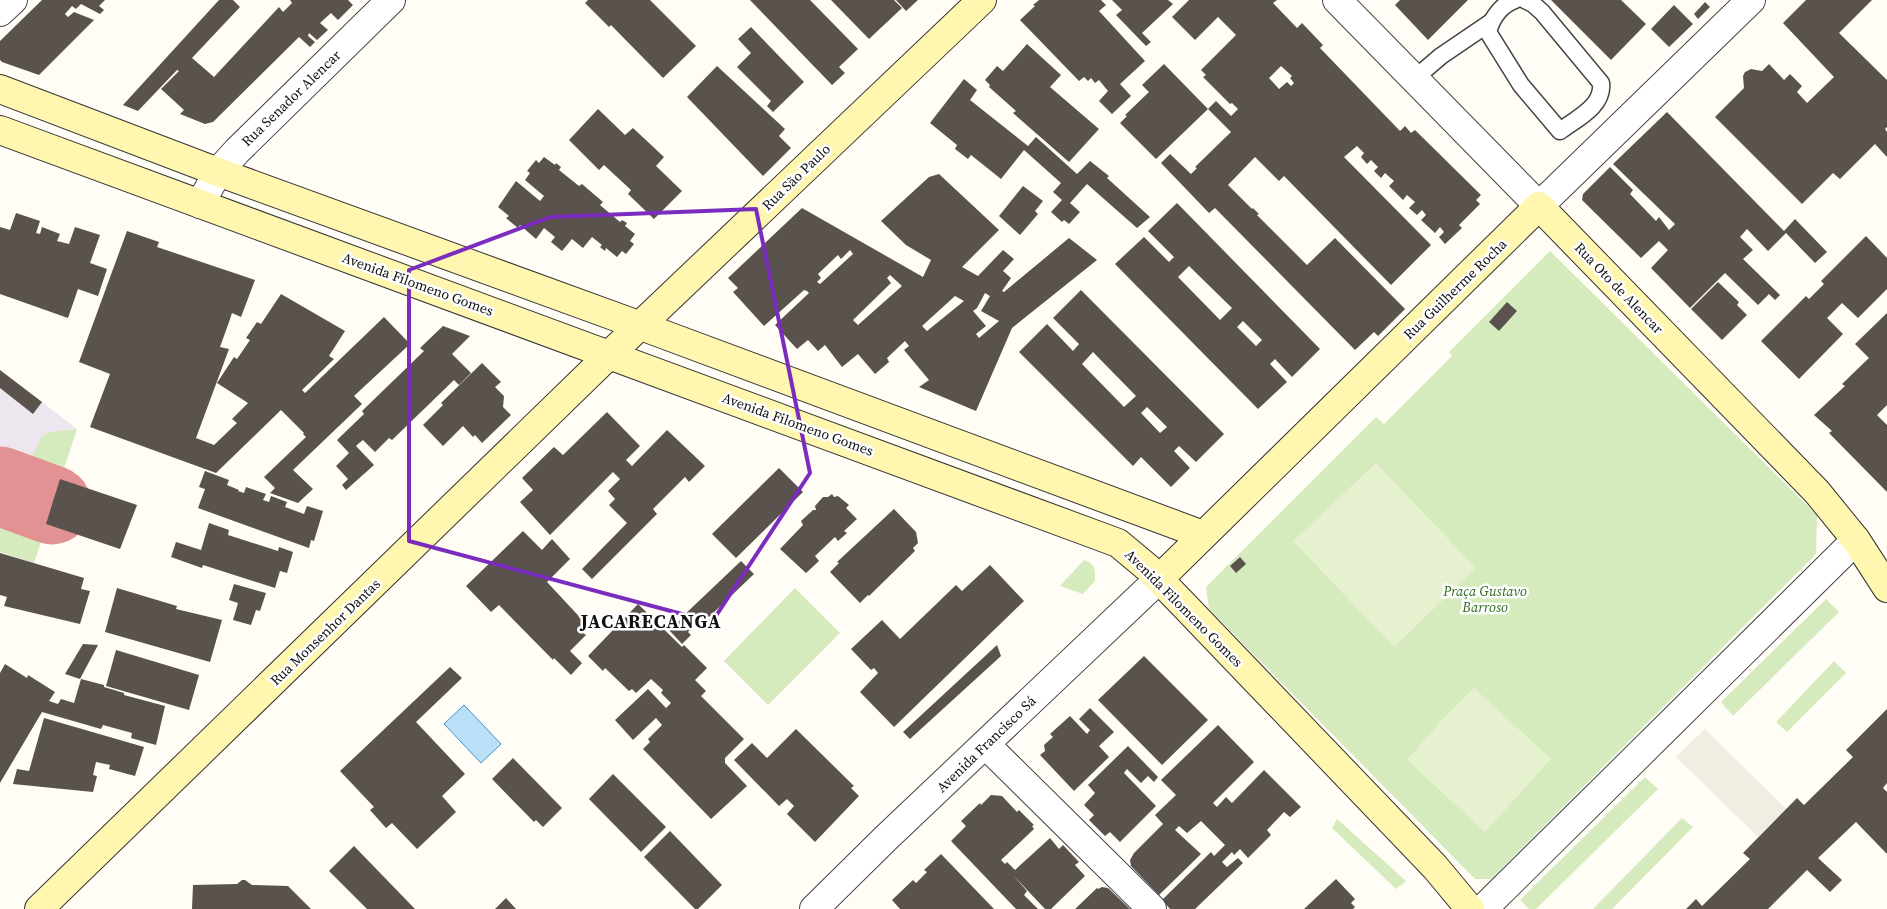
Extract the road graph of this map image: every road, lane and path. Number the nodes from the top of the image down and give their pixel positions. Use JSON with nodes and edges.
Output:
{"nodes":[{"id":1,"x":13,"y":0,"type":"edge"},
{"id":2,"x":391,"y":0,"type":"edge"},
{"id":3,"x":982,"y":0,"type":"edge"},
{"id":4,"x":1337,"y":0,"type":"edge"},
{"id":5,"x":1515,"y":0,"type":"edge"},
{"id":6,"x":1525,"y":0,"type":"edge"},
{"id":7,"x":1751,"y":0,"type":"edge"},
{"id":8,"x":0,"y":12,"type":"edge"},
{"id":9,"x":1491,"y":22,"type":"junction"},
{"id":10,"x":1414,"y":79,"type":"junction"},
{"id":11,"x":0,"y":89,"type":"edge"},
{"id":12,"x":0,"y":130,"type":"edge"},
{"id":13,"x":218,"y":172,"type":"junction"},
{"id":14,"x":200,"y":204,"type":"junction"},
{"id":15,"x":1539,"y":206,"type":"junction"},
{"id":16,"x":641,"y":326,"type":"junction"},
{"id":17,"x":610,"y":354,"type":"junction"},
{"id":18,"x":1203,"y":535,"type":"junction"},
{"id":19,"x":1856,"y":540,"type":"junction"},
{"id":20,"x":1159,"y":579,"type":"junction"},
{"id":21,"x":1887,"y":588,"type":"edge"},
{"id":22,"x":986,"y":744,"type":"junction"},
{"id":23,"x":39,"y":909,"type":"edge"},
{"id":24,"x":814,"y":909,"type":"edge"},
{"id":25,"x":1152,"y":909,"type":"edge"},
{"id":26,"x":1470,"y":909,"type":"edge"},
{"id":27,"x":1483,"y":909,"type":"edge"}],
"edges":[{"from":1,"to":8,"type":"street"},
{"from":2,"to":13,"type":"street","name":"Rua Senador Alencar"},
{"from":3,"to":16,"type":"street","name":"Rua São Paulo"},
{"from":4,"to":10,"type":"street","name":"Rua Oto de Alencar"},
{"from":5,"to":9,"type":"lane"},
{"from":6,"to":9,"type":"lane"},
{"from":7,"to":15,"type":"street","name":"Rua Guilherme Rocha"},
{"from":9,"to":10,"type":"lane"},
{"from":10,"to":15,"type":"street","name":"Rua Oto de Alencar"},
{"from":11,"to":13,"type":"street"},
{"from":12,"to":14,"type":"street","name":"Avenida Filomeno Gomes"},
{"from":13,"to":14,"type":"street","name":"Rua Senador Alencar"},
{"from":13,"to":16,"type":"street"},
{"from":14,"to":17,"type":"street","name":"Avenida Filomeno Gomes"},
{"from":15,"to":18,"type":"street","name":"Rua Guilherme Rocha"},
{"from":15,"to":19,"type":"street","name":"Rua Oto de Alencar"},
{"from":16,"to":17,"type":"street","name":"Rua São Paulo"},
{"from":16,"to":18,"type":"street"},
{"from":17,"to":20,"type":"street","name":"Avenida Filomeno Gomes"},
{"from":17,"to":23,"type":"street","name":"Rua Monsenhor Dantas"},
{"from":18,"to":20,"type":"street","name":"Rua Guilherme Rocha"},
{"from":19,"to":21,"type":"street","name":"Rua Oto de Alencar"},
{"from":19,"to":27,"type":"street"},
{"from":20,"to":22,"type":"street","name":"Avenida Francisco Sá"},
{"from":20,"to":26,"type":"street","name":"Avenida Filomeno Gomes"},
{"from":22,"to":24,"type":"street","name":"Avenida Francisco Sá"},
{"from":22,"to":25,"type":"street"}]}
